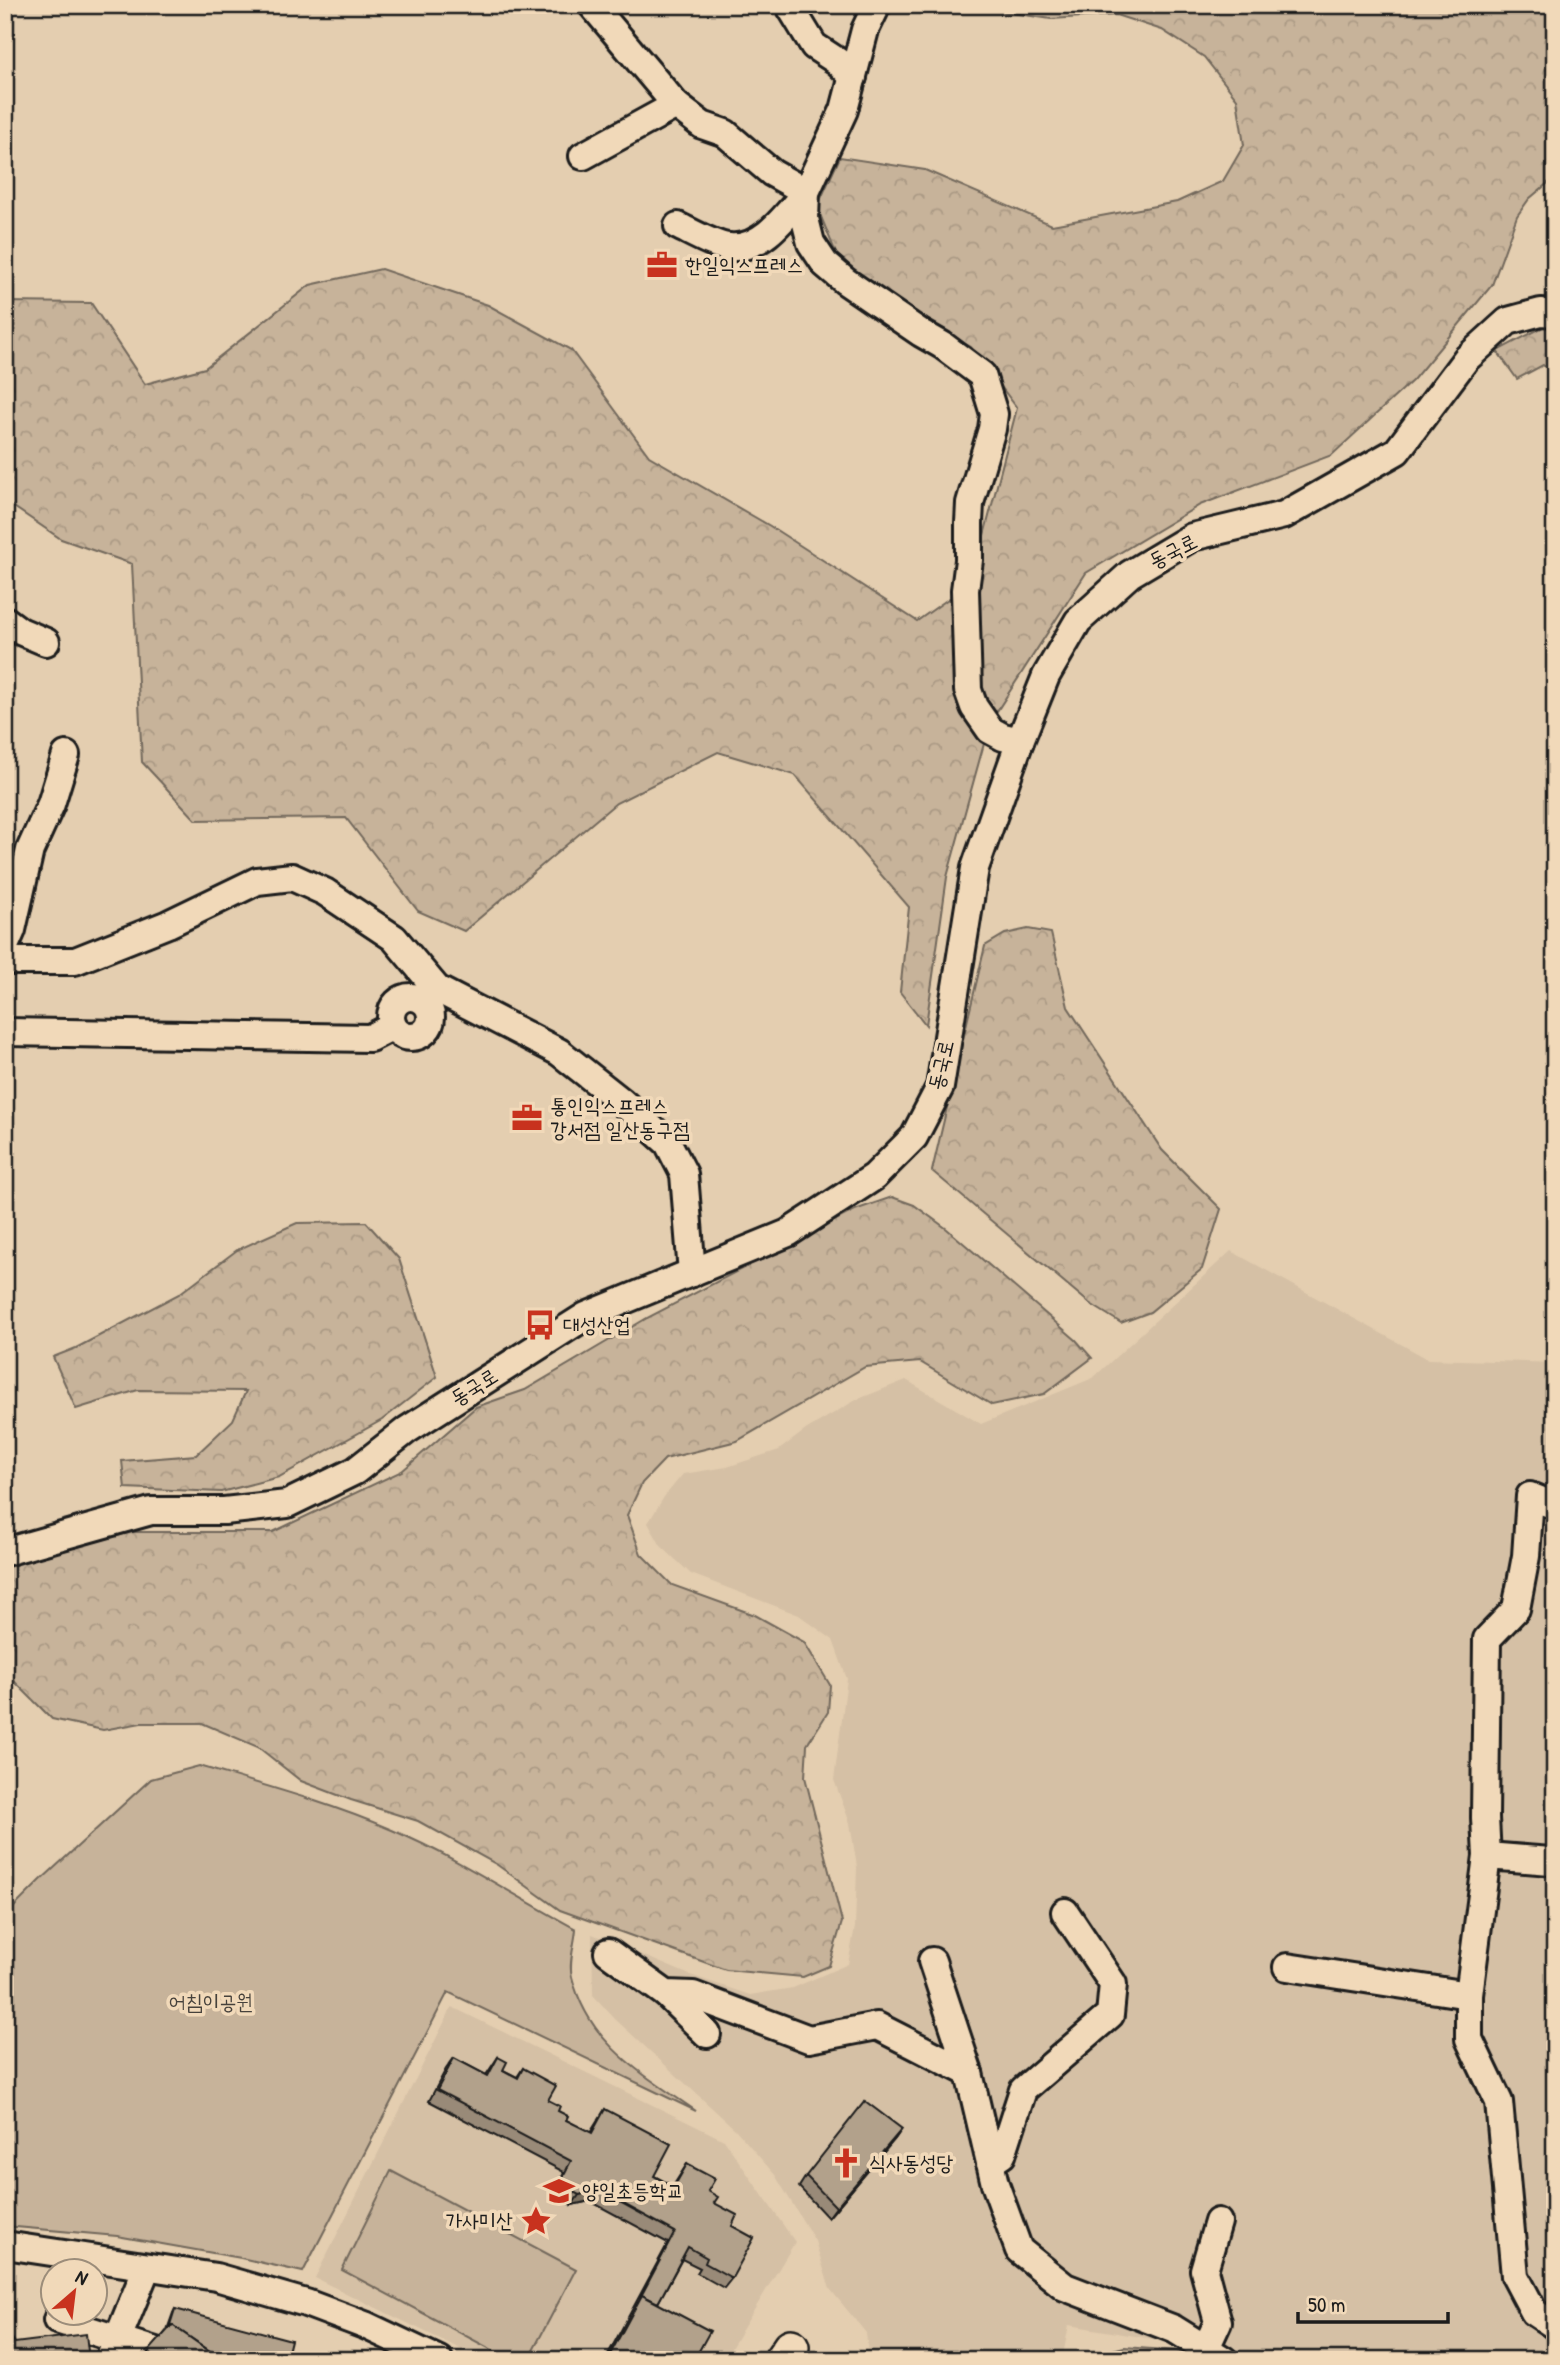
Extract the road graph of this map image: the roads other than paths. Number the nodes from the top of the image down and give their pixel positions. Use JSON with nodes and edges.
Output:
{"nodes":[{"id":1,"x":592,"y":5,"type":"edge"},
{"id":2,"x":789,"y":5,"type":"edge"},
{"id":3,"x":877,"y":5,"type":"edge"},
{"id":4,"x":853,"y":77,"type":"junction"},
{"id":5,"x":676,"y":105,"type":"junction"},
{"id":6,"x":583,"y":156,"type":"dead end"},
{"id":7,"x":806,"y":192,"type":"junction"},
{"id":8,"x":678,"y":226,"type":"dead end"},
{"id":9,"x":1555,"y":313,"type":"edge"},
{"id":10,"x":5,"y":620,"type":"edge"},
{"id":11,"x":46,"y":642,"type":"dead end"},
{"id":12,"x":1020,"y":741,"type":"junction"},
{"id":13,"x":66,"y":755,"type":"dead end"},
{"id":14,"x":5,"y":946,"type":"edge"},
{"id":15,"x":5,"y":961,"type":"edge"},
{"id":16,"x":431,"y":996,"type":"junction"},
{"id":17,"x":5,"y":1032,"type":"edge"},
{"id":18,"x":692,"y":1273,"type":"junction"},
{"id":19,"x":1555,"y":1506,"type":"edge"},
{"id":20,"x":5,"y":1552,"type":"edge"},
{"id":21,"x":1487,"y":1856,"type":"junction"},
{"id":22,"x":1551,"y":1860,"type":"dead end"},
{"id":23,"x":1065,"y":1912,"type":"dead end"},
{"id":24,"x":608,"y":1952,"type":"dead end"},
{"id":25,"x":932,"y":1961,"type":"dead end"},
{"id":26,"x":1287,"y":1967,"type":"dead end"},
{"id":27,"x":666,"y":1994,"type":"junction"},
{"id":28,"x":1469,"y":1996,"type":"junction"},
{"id":29,"x":707,"y":2034,"type":"dead end"},
{"id":30,"x":969,"y":2073,"type":"junction"},
{"id":31,"x":990,"y":2163,"type":"junction"},
{"id":32,"x":1218,"y":2222,"type":"dead end"},
{"id":33,"x":5,"y":2245,"type":"edge"},
{"id":34,"x":147,"y":2266,"type":"junction"},
{"id":35,"x":70,"y":2326,"type":"edge"},
{"id":36,"x":1555,"y":2326,"type":"edge"},
{"id":37,"x":114,"y":2349,"type":"edge"},
{"id":38,"x":1215,"y":2354,"type":"edge"},
{"id":39,"x":184,"y":2360,"type":"edge"},
{"id":40,"x":439,"y":2360,"type":"edge"}],
"edges":[{"from":1,"to":5,"type":"street"},
{"from":2,"to":4,"type":"street"},
{"from":3,"to":4,"type":"street"},
{"from":4,"to":7,"type":"street"},
{"from":5,"to":6,"type":"street"},
{"from":5,"to":7,"type":"street"},
{"from":7,"to":8,"type":"street"},
{"from":7,"to":12,"type":"street"},
{"from":9,"to":12,"type":"street","name":"동국로"},
{"from":10,"to":11,"type":"street"},
{"from":12,"to":18,"type":"street","name":"동국로"},
{"from":13,"to":14,"type":"street"},
{"from":15,"to":16,"type":"street"},
{"from":16,"to":17,"type":"street"},
{"from":16,"to":18,"type":"street"},
{"from":18,"to":20,"type":"street","name":"동국로"},
{"from":19,"to":21,"type":"street"},
{"from":21,"to":22,"type":"street"},
{"from":21,"to":28,"type":"street"},
{"from":23,"to":31,"type":"street"},
{"from":24,"to":27,"type":"street"},
{"from":25,"to":30,"type":"street"},
{"from":26,"to":28,"type":"street"},
{"from":27,"to":29,"type":"street"},
{"from":27,"to":30,"type":"street"},
{"from":28,"to":36,"type":"street"},
{"from":30,"to":31,"type":"street"},
{"from":31,"to":38,"type":"street"},
{"from":32,"to":38,"type":"street"},
{"from":33,"to":34,"type":"street"},
{"from":34,"to":37,"type":"street"},
{"from":34,"to":40,"type":"street"},
{"from":35,"to":37,"type":"street"},
{"from":37,"to":39,"type":"street"}]}
